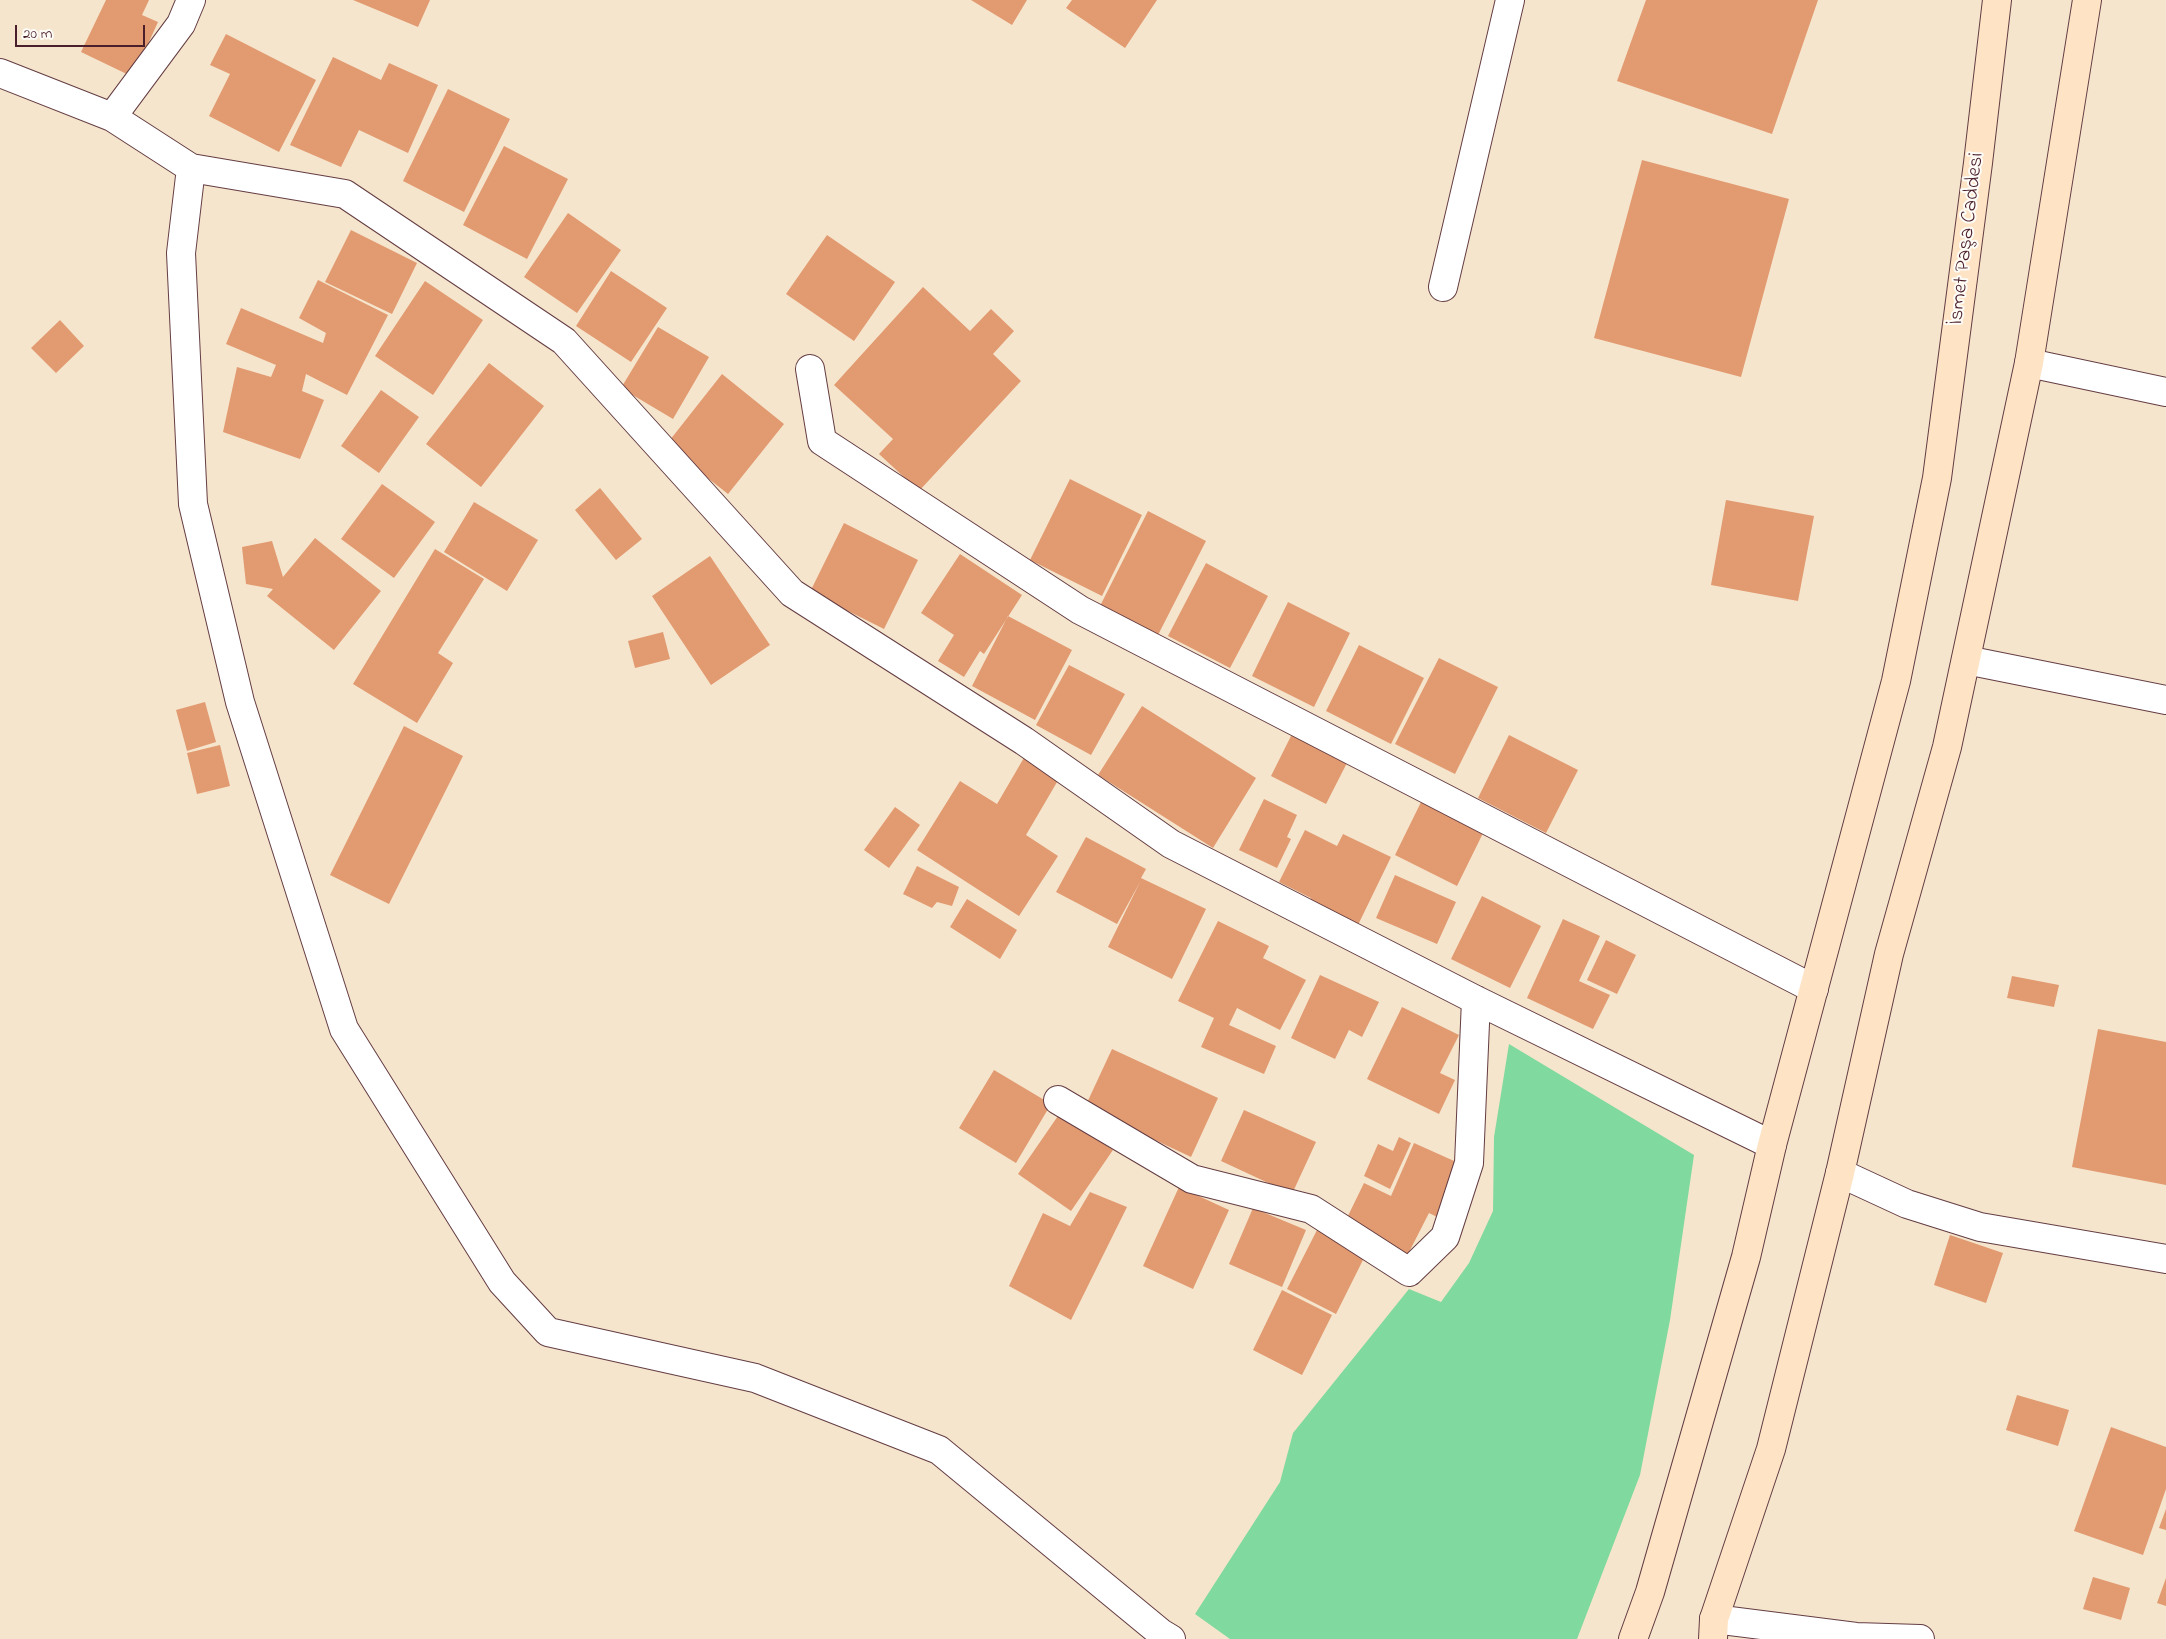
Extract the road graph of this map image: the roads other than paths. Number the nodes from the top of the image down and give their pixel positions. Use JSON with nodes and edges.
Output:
{"nodes":[{"id":1,"x":191,"y":0,"type":"edge"},
{"id":2,"x":1510,"y":0,"type":"edge"},
{"id":3,"x":1997,"y":0,"type":"edge"},
{"id":4,"x":2087,"y":0,"type":"edge"},
{"id":5,"x":0,"y":73,"type":"edge"},
{"id":6,"x":112,"y":117,"type":"junction"},
{"id":7,"x":191,"y":168,"type":"junction"},
{"id":8,"x":1443,"y":287,"type":"dead end"},
{"id":9,"x":2029,"y":363,"type":"junction"},
{"id":10,"x":810,"y":369,"type":"dead end"},
{"id":11,"x":2166,"y":392,"type":"edge"},
{"id":12,"x":1966,"y":660,"type":"junction"},
{"id":13,"x":2166,"y":700,"type":"edge"},
{"id":14,"x":1814,"y":989,"type":"junction"},
{"id":15,"x":1476,"y":1000,"type":"junction"},
{"id":16,"x":1058,"y":1100,"type":"dead end"},
{"id":17,"x":1772,"y":1145,"type":"junction"},
{"id":18,"x":1840,"y":1173,"type":"junction"},
{"id":19,"x":2166,"y":1259,"type":"edge"},
{"id":20,"x":1714,"y":1629,"type":"edge"},
{"id":21,"x":1171,"y":1639,"type":"edge"},
{"id":22,"x":1633,"y":1639,"type":"edge"},
{"id":23,"x":1920,"y":1639,"type":"edge"}],
"edges":[{"from":1,"to":6,"type":"street"},
{"from":2,"to":8,"type":"street"},
{"from":3,"to":14,"type":"main road","name":"İsmet Paşa Caddesi"},
{"from":4,"to":9,"type":"main road"},
{"from":5,"to":6,"type":"street"},
{"from":6,"to":7,"type":"street"},
{"from":7,"to":15,"type":"street"},
{"from":7,"to":21,"type":"street"},
{"from":9,"to":11,"type":"street"},
{"from":9,"to":12,"type":"main road"},
{"from":10,"to":14,"type":"street"},
{"from":12,"to":13,"type":"street"},
{"from":12,"to":18,"type":"main road"},
{"from":14,"to":17,"type":"main road","name":"İsmet Paşa Caddesi"},
{"from":15,"to":16,"type":"street"},
{"from":15,"to":17,"type":"street"},
{"from":17,"to":22,"type":"main road","name":"İsmet Paşa Caddesi"},
{"from":18,"to":19,"type":"street"},
{"from":18,"to":20,"type":"main road"},
{"from":20,"to":23,"type":"street"}]}
